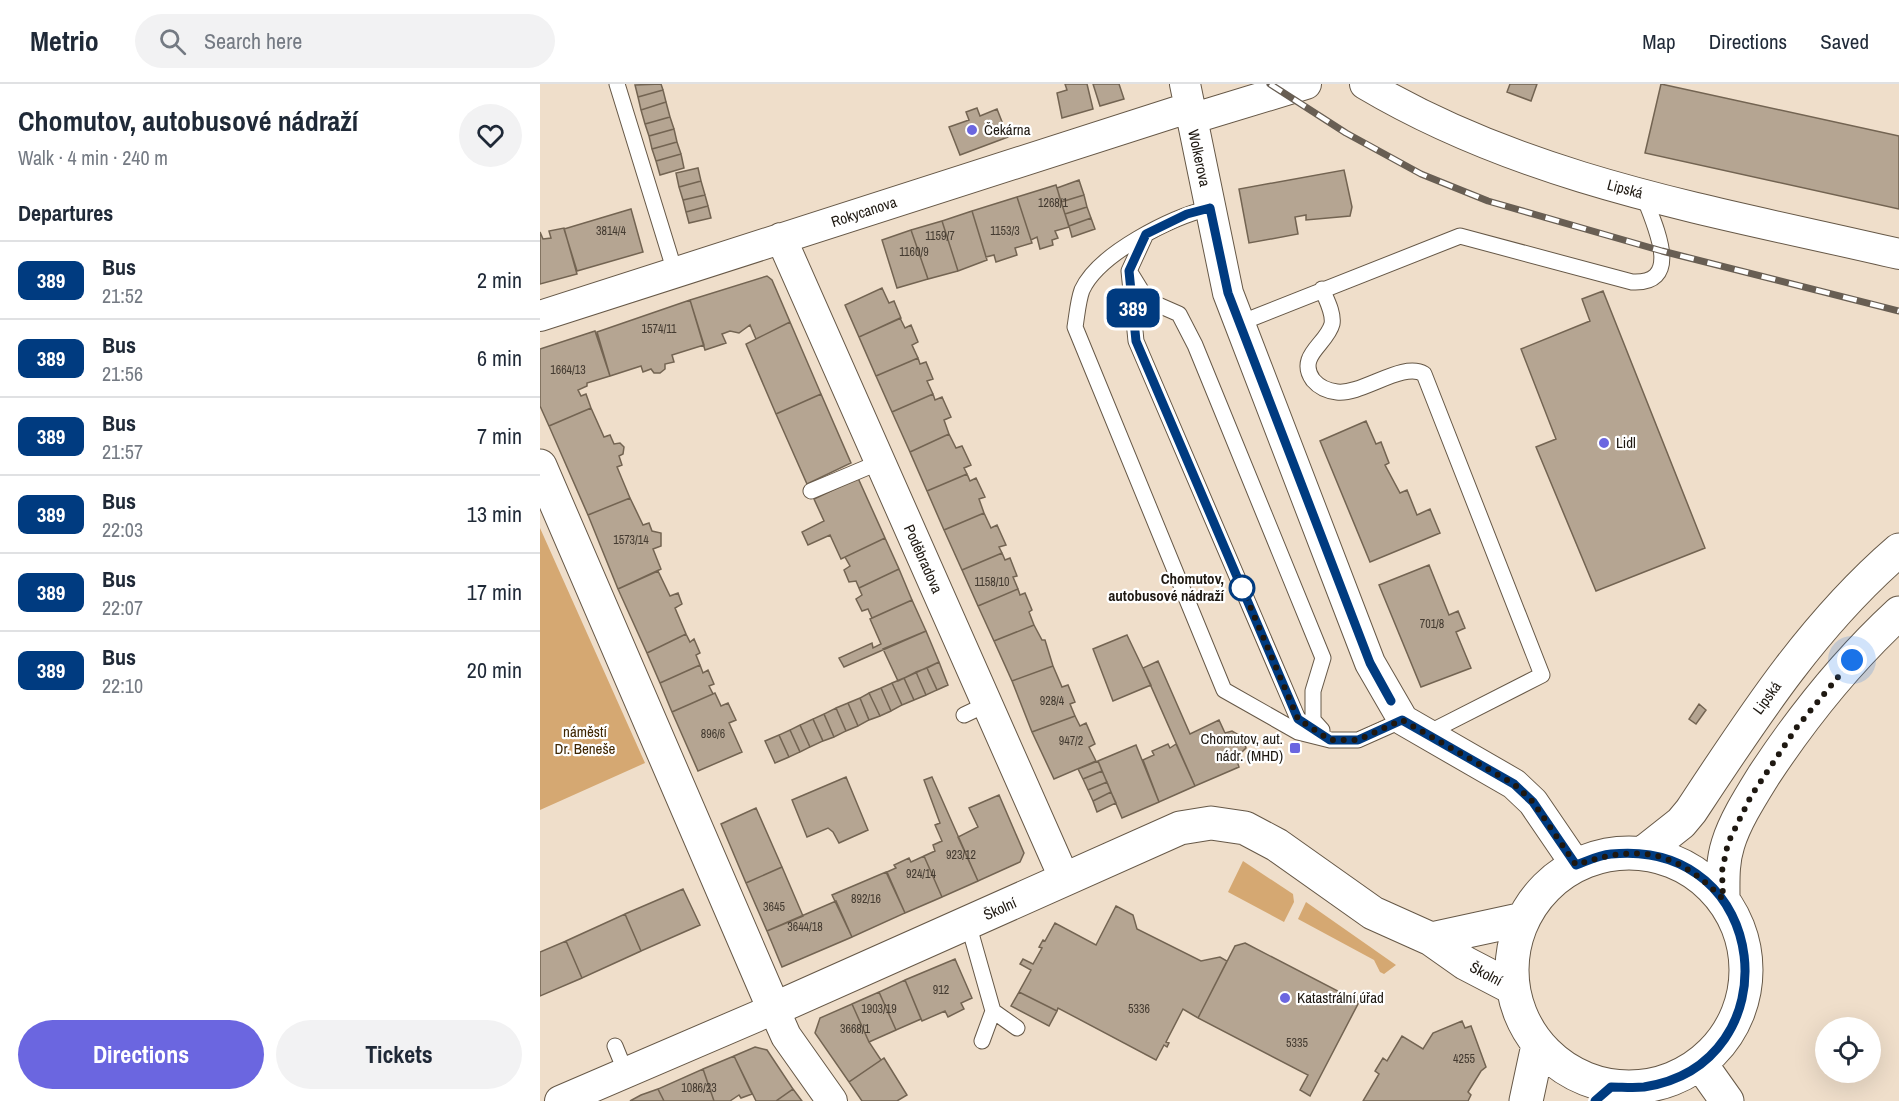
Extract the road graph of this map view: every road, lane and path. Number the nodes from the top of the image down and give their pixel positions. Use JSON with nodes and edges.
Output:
{"nodes":[{"id":1,"x":617,"y":84,"type":"edge"},
{"id":2,"x":1306,"y":84,"type":"edge"},
{"id":3,"x":1365,"y":84,"type":"edge"},
{"id":4,"x":1188,"y":104,"type":"edge"},
{"id":5,"x":1643,"y":194,"type":"junction"},
{"id":6,"x":1210,"y":208,"type":"junction"},
{"id":7,"x":1146,"y":234,"type":"junction"},
{"id":8,"x":781,"y":238,"type":"junction"},
{"id":9,"x":1899,"y":254,"type":"edge"},
{"id":10,"x":1129,"y":271,"type":"junction"},
{"id":11,"x":675,"y":272,"type":"junction"},
{"id":12,"x":1322,"y":289,"type":"junction"},
{"id":13,"x":540,"y":315,"type":"edge"},
{"id":14,"x":1240,"y":323,"type":"junction"},
{"id":15,"x":880,"y":462,"type":"junction"},
{"id":16,"x":540,"y":466,"type":"edge"},
{"id":17,"x":812,"y":491,"type":"dead end"},
{"id":18,"x":1899,"y":550,"type":"edge"},
{"id":19,"x":1899,"y":613,"type":"edge"},
{"id":20,"x":1415,"y":727,"type":"junction"},
{"id":21,"x":1330,"y":740,"type":"junction"},
{"id":22,"x":1643,"y":853,"type":"junction"},
{"id":23,"x":1576,"y":865,"type":"junction"},
{"id":24,"x":1065,"y":880,"type":"junction"},
{"id":25,"x":1723,"y":899,"type":"junction"},
{"id":26,"x":1523,"y":919,"type":"junction"},
{"id":27,"x":968,"y":923,"type":"junction"},
{"id":28,"x":1431,"y":939,"type":"junction"},
{"id":29,"x":1513,"y":988,"type":"junction"},
{"id":30,"x":774,"y":1009,"type":"junction"},
{"id":31,"x":993,"y":1011,"type":"junction"},
{"id":32,"x":1017,"y":1028,"type":"dead end"},
{"id":33,"x":982,"y":1041,"type":"dead end"},
{"id":34,"x":615,"y":1046,"type":"dead end"},
{"id":35,"x":1538,"y":1046,"type":"junction"},
{"id":36,"x":1700,"y":1063,"type":"junction"},
{"id":37,"x":626,"y":1073,"type":"junction"},
{"id":38,"x":1603,"y":1094,"type":"edge"},
{"id":39,"x":560,"y":1101,"type":"edge"},
{"id":40,"x":832,"y":1101,"type":"edge"},
{"id":41,"x":1526,"y":1101,"type":"edge"},
{"id":42,"x":1727,"y":1101,"type":"edge"}],
"edges":[{"from":1,"to":11,"type":"lane"},
{"from":2,"to":4,"type":"street","name":"Rokycanova"},
{"from":3,"to":5,"type":"street","name":"Lipská"},
{"from":4,"to":6,"type":"street","name":"Wolkerova"},
{"from":4,"to":8,"type":"street","name":"Rokycanova"},
{"from":5,"to":9,"type":"street","name":"Lipská"},
{"from":5,"to":12,"type":"lane"},
{"from":6,"to":7,"type":"lane"},
{"from":6,"to":14,"type":"street","name":"Wolkerova"},
{"from":7,"to":10,"type":"lane"},
{"from":7,"to":21,"type":"lane"},
{"from":8,"to":11,"type":"street","name":"Rokycanova"},
{"from":8,"to":15,"type":"street","name":"Poděbradova"},
{"from":10,"to":21,"type":"lane"},
{"from":10,"to":21,"type":"lane"},
{"from":11,"to":13,"type":"street","name":"Rokycanova"},
{"from":12,"to":14,"type":"lane"},
{"from":12,"to":20,"type":"lane"},
{"from":14,"to":20,"type":"street","name":"Wolkerova"},
{"from":15,"to":17,"type":"lane"},
{"from":15,"to":24,"type":"street","name":"Poděbradova"},
{"from":16,"to":30,"type":"street"},
{"from":18,"to":22,"type":"street","name":"Lipská"},
{"from":19,"to":25,"type":"street"},
{"from":20,"to":21,"type":"lane"},
{"from":20,"to":23,"type":"street"},
{"from":22,"to":23,"type":"street"},
{"from":22,"to":25,"type":"street"},
{"from":23,"to":26,"type":"street"},
{"from":24,"to":27,"type":"street","name":"Školní"},
{"from":24,"to":28,"type":"street","name":"Školní"},
{"from":25,"to":36,"type":"street"},
{"from":26,"to":28,"type":"street"},
{"from":26,"to":29,"type":"street"},
{"from":27,"to":30,"type":"street","name":"Školní"},
{"from":27,"to":31,"type":"lane"},
{"from":28,"to":29,"type":"street","name":"Školní"},
{"from":29,"to":35,"type":"street"},
{"from":30,"to":37,"type":"street","name":"Školní"},
{"from":30,"to":40,"type":"street"},
{"from":31,"to":32,"type":"lane"},
{"from":31,"to":33,"type":"lane"},
{"from":34,"to":37,"type":"lane"},
{"from":35,"to":38,"type":"street"},
{"from":35,"to":41,"type":"street"},
{"from":36,"to":38,"type":"street"},
{"from":36,"to":42,"type":"street"},
{"from":37,"to":39,"type":"street","name":"Školní"}]}
